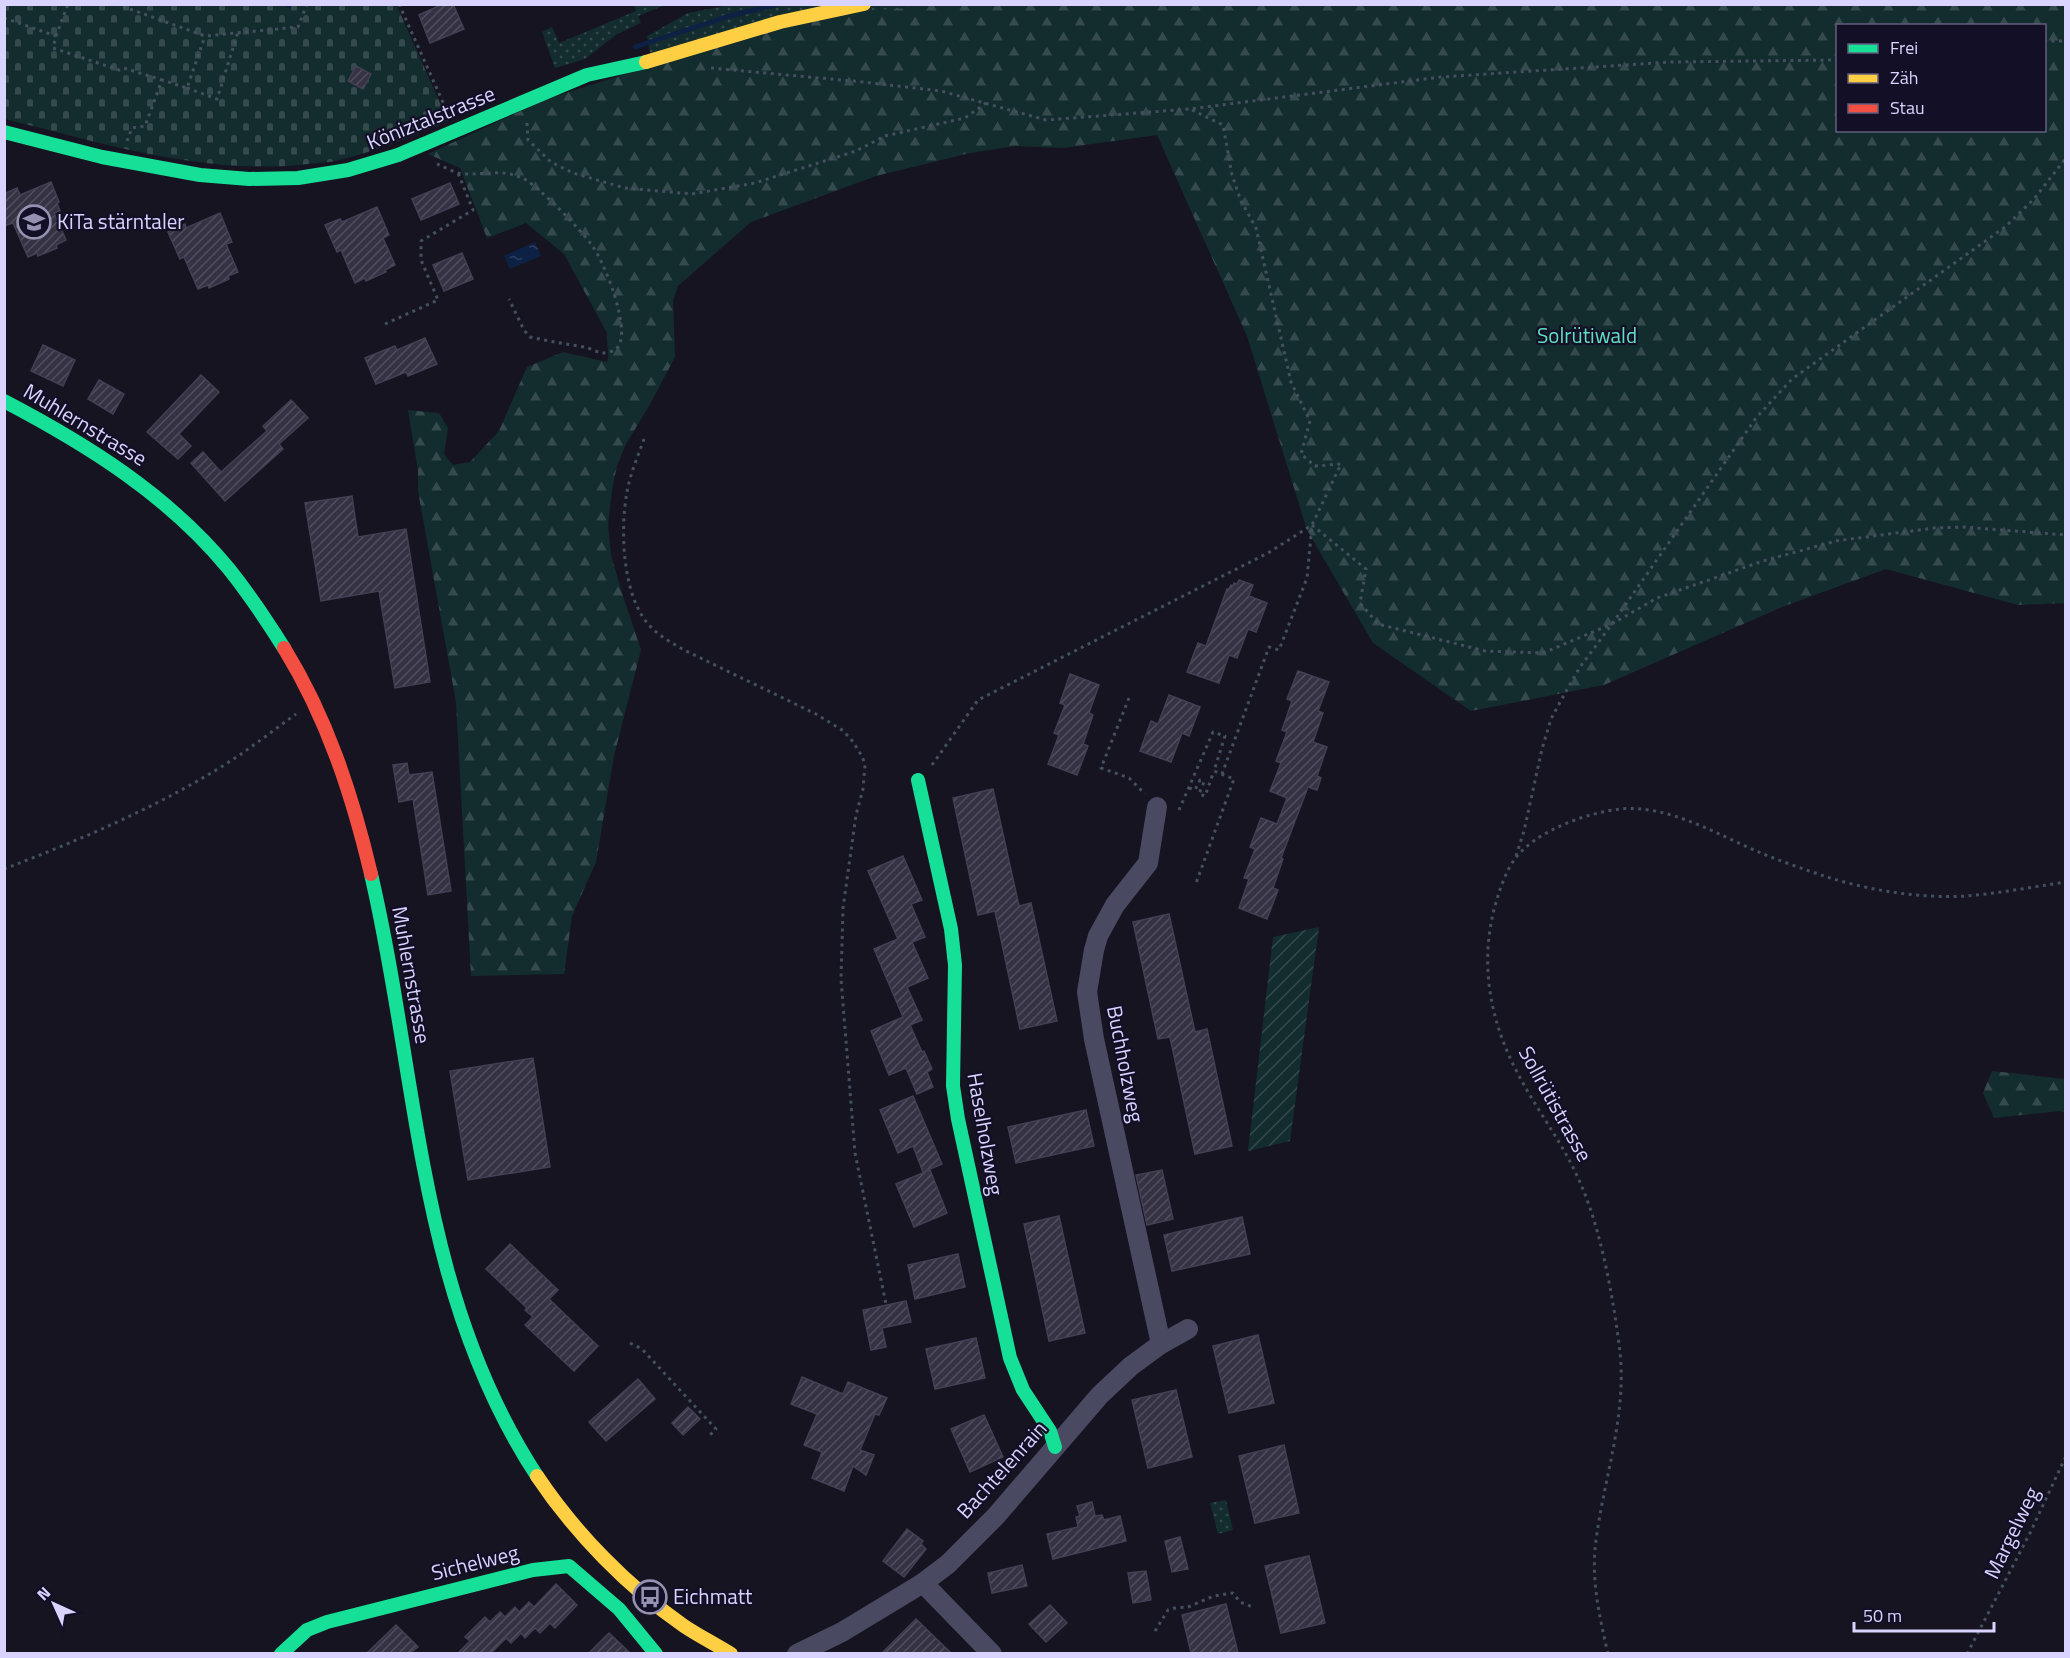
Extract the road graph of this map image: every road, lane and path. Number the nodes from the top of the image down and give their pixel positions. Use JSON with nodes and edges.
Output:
{"nodes":[{"id":1,"x":68,"y":4,"type":"edge"},
{"id":2,"x":116,"y":4,"type":"edge"},
{"id":3,"x":307,"y":4,"type":"edge"},
{"id":4,"x":399,"y":4,"type":"edge"},
{"id":5,"x":864,"y":4,"type":"edge"},
{"id":6,"x":4,"y":18,"type":"edge"},
{"id":7,"x":238,"y":33,"type":"junction"},
{"id":8,"x":56,"y":36,"type":"junction"},
{"id":9,"x":205,"y":36,"type":"junction"},
{"id":10,"x":2046,"y":41,"type":"edge"},
{"id":11,"x":2066,"y":41,"type":"edge"},
{"id":12,"x":1836,"y":60,"type":"edge"},
{"id":13,"x":703,"y":67,"type":"dead end"},
{"id":14,"x":162,"y":80,"type":"junction"},
{"id":15,"x":187,"y":88,"type":"junction"},
{"id":16,"x":526,"y":101,"type":"junction"},
{"id":17,"x":986,"y":103,"type":"junction"},
{"id":18,"x":1190,"y":109,"type":"junction"},
{"id":19,"x":456,"y":130,"type":"junction"},
{"id":20,"x":4,"y":132,"type":"edge"},
{"id":21,"x":125,"y":148,"type":"dead end"},
{"id":22,"x":417,"y":148,"type":"junction"},
{"id":23,"x":2066,"y":158,"type":"edge"},
{"id":24,"x":459,"y":173,"type":"junction"},
{"id":25,"x":508,"y":299,"type":"dead end"},
{"id":26,"x":385,"y":324,"type":"dead end"},
{"id":27,"x":4,"y":401,"type":"edge"},
{"id":28,"x":644,"y":439,"type":"dead end"},
{"id":29,"x":1312,"y":525,"type":"junction"},
{"id":30,"x":2066,"y":535,"type":"edge"},
{"id":31,"x":1612,"y":624,"type":"junction"},
{"id":32,"x":1129,"y":698,"type":"dead end"},
{"id":33,"x":313,"y":701,"type":"junction"},
{"id":34,"x":1214,"y":771,"type":"junction"},
{"id":35,"x":1222,"y":774,"type":"junction"},
{"id":36,"x":1129,"y":778,"type":"dead end"},
{"id":37,"x":918,"y":780,"type":"joint"},
{"id":38,"x":1189,"y":788,"type":"junction"},
{"id":39,"x":1157,"y":807,"type":"dead end"},
{"id":40,"x":1179,"y":810,"type":"dead end"},
{"id":41,"x":1516,"y":858,"type":"junction"},
{"id":42,"x":4,"y":869,"type":"edge"},
{"id":43,"x":2066,"y":882,"type":"edge"},
{"id":44,"x":1195,"y":886,"type":"dead end"},
{"id":45,"x":887,"y":1309,"type":"dead end"},
{"id":46,"x":1188,"y":1329,"type":"dead end"},
{"id":47,"x":630,"y":1342,"type":"dead end"},
{"id":48,"x":1161,"y":1344,"type":"junction"},
{"id":49,"x":709,"y":1436,"type":"dead end"},
{"id":50,"x":1055,"y":1448,"type":"junction"},
{"id":51,"x":2066,"y":1456,"type":"edge"},
{"id":52,"x":923,"y":1583,"type":"junction"},
{"id":53,"x":1255,"y":1608,"type":"dead end"},
{"id":54,"x":680,"y":1623,"type":"junction"},
{"id":55,"x":1155,"y":1631,"type":"dead end"},
{"id":56,"x":842,"y":1632,"type":"junction"},
{"id":57,"x":281,"y":1653,"type":"edge"},
{"id":58,"x":656,"y":1653,"type":"edge"},
{"id":59,"x":704,"y":1653,"type":"edge"},
{"id":60,"x":731,"y":1653,"type":"edge"},
{"id":61,"x":797,"y":1653,"type":"edge"},
{"id":62,"x":823,"y":1653,"type":"edge"},
{"id":63,"x":992,"y":1653,"type":"edge"},
{"id":64,"x":1608,"y":1653,"type":"edge"},
{"id":65,"x":1967,"y":1653,"type":"edge"}],
"edges":[{"from":1,"to":8,"type":"path"},
{"from":2,"to":9,"type":"path"},
{"from":3,"to":7,"type":"path"},
{"from":4,"to":19,"type":"path"},
{"from":5,"to":16,"type":"street","name":"Köniztalstrasse"},
{"from":6,"to":8,"type":"path"},
{"from":7,"to":9,"type":"path"},
{"from":7,"to":15,"type":"path"},
{"from":8,"to":14,"type":"path"},
{"from":9,"to":15,"type":"path"},
{"from":10,"to":11,"type":"path"},
{"from":12,"to":18,"type":"path"},
{"from":13,"to":17,"type":"path"},
{"from":14,"to":15,"type":"path"},
{"from":14,"to":21,"type":"path"},
{"from":16,"to":17,"type":"path"},
{"from":16,"to":19,"type":"street","name":"Köniztalstrasse"},
{"from":17,"to":18,"type":"path"},
{"from":18,"to":29,"type":"path"},
{"from":19,"to":22,"type":"street","name":"Köniztalstrasse"},
{"from":20,"to":22,"type":"street","name":"Köniztalstrasse"},
{"from":22,"to":24,"type":"path"},
{"from":23,"to":31,"type":"path"},
{"from":24,"to":25,"type":"path"},
{"from":24,"to":26,"type":"path"},
{"from":27,"to":33,"type":"street","name":"Muhlernstrasse"},
{"from":28,"to":45,"type":"path"},
{"from":29,"to":31,"type":"path"},
{"from":29,"to":35,"type":"path"},
{"from":29,"to":37,"type":"path"},
{"from":30,"to":31,"type":"path"},
{"from":31,"to":41,"type":"path"},
{"from":32,"to":36,"type":"path"},
{"from":33,"to":42,"type":"path"},
{"from":33,"to":54,"type":"street","name":"Muhlernstrasse"},
{"from":34,"to":35,"type":"path"},
{"from":34,"to":38,"type":"path"},
{"from":34,"to":38,"type":"path"},
{"from":35,"to":44,"type":"path"},
{"from":37,"to":50,"type":"street","name":"Haselholzweg"},
{"from":38,"to":40,"type":"path"},
{"from":39,"to":48,"type":"street","name":"Buchholzweg"},
{"from":41,"to":43,"type":"path","name":"Sollrütistrasse"},
{"from":41,"to":64,"type":"path","name":"Sollrütistrasse"},
{"from":46,"to":48,"type":"street","name":"Bachtelenrain"},
{"from":47,"to":49,"type":"path"},
{"from":48,"to":50,"type":"street","name":"Bachtelenrain"},
{"from":50,"to":52,"type":"street","name":"Bachtelenrain"},
{"from":51,"to":65,"type":"path","name":"Margelweg"},
{"from":52,"to":56,"type":"street","name":"Bachtelenrain"},
{"from":52,"to":63,"type":"street"},
{"from":53,"to":55,"type":"path"},
{"from":54,"to":59,"type":"street","name":"Muhlernstrasse"},
{"from":54,"to":60,"type":"street","name":"Muhlernstrasse"},
{"from":56,"to":61,"type":"street","name":"Bachtelenrain"},
{"from":56,"to":62,"type":"street","name":"Bachtelenrain"},
{"from":57,"to":58,"type":"street","name":"Sichelweg"}]}
